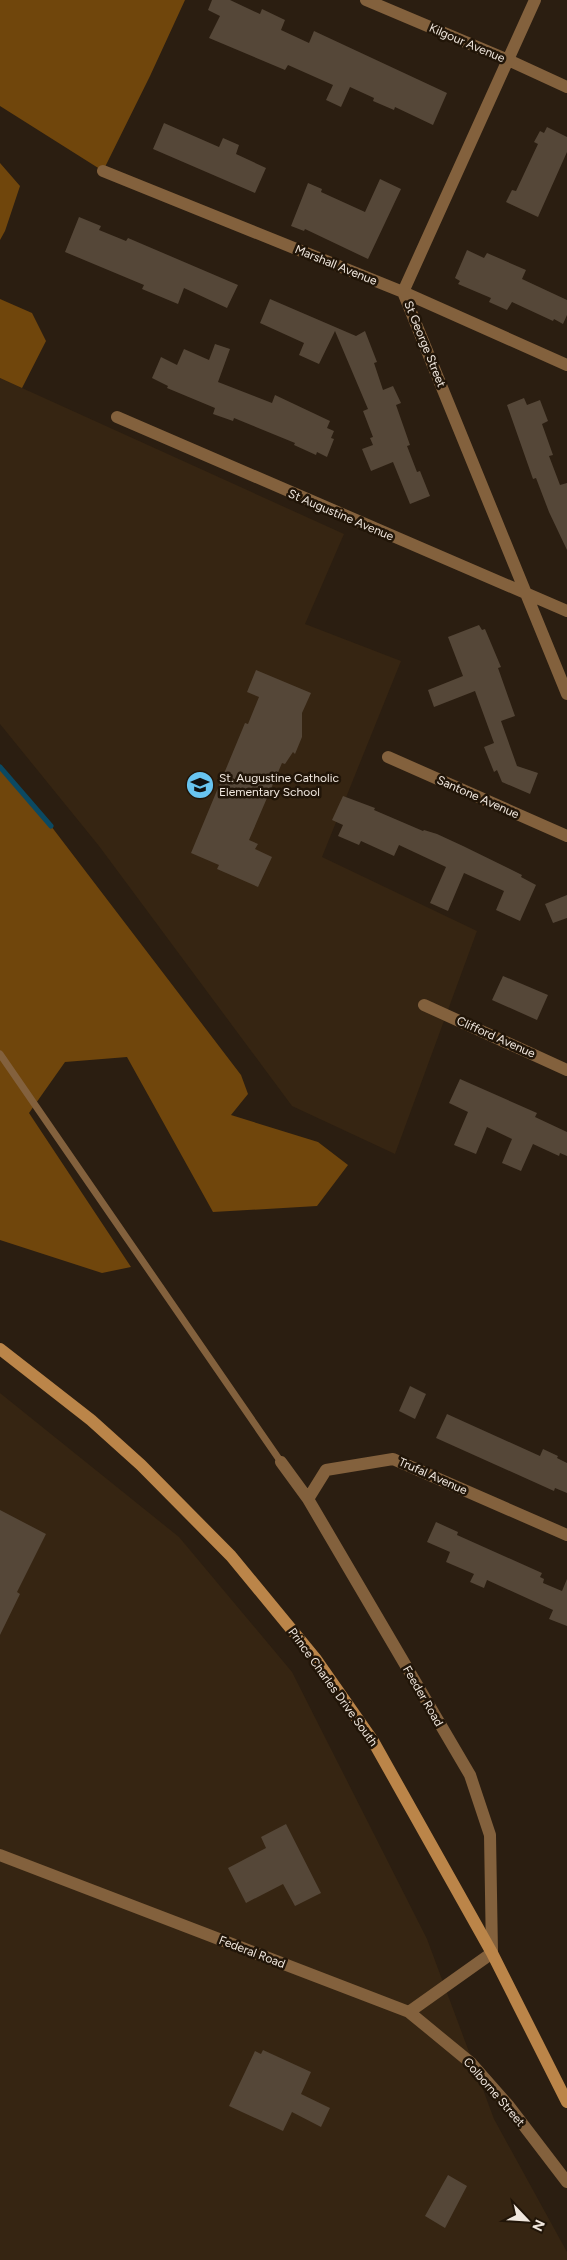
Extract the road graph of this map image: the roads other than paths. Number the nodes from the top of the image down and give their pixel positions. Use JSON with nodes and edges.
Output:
{"nodes":[{"id":1,"x":366,"y":0,"type":"edge"},
{"id":2,"x":535,"y":0,"type":"edge"},
{"id":3,"x":508,"y":60,"type":"junction"},
{"id":4,"x":567,"y":87,"type":"edge"},
{"id":5,"x":102,"y":170,"type":"dead end"},
{"id":6,"x":403,"y":292,"type":"junction"},
{"id":7,"x":567,"y":365,"type":"edge"},
{"id":8,"x":117,"y":416,"type":"dead end"},
{"id":9,"x":528,"y":595,"type":"junction"},
{"id":10,"x":567,"y":611,"type":"edge"},
{"id":11,"x":567,"y":694,"type":"edge"},
{"id":12,"x":388,"y":757,"type":"dead end"},
{"id":13,"x":567,"y":836,"type":"edge"},
{"id":14,"x":424,"y":1005,"type":"dead end"},
{"id":15,"x":0,"y":1054,"type":"edge"},
{"id":16,"x":567,"y":1070,"type":"edge"},
{"id":17,"x":0,"y":1349,"type":"edge"},
{"id":18,"x":281,"y":1462,"type":"joint"},
{"id":19,"x":308,"y":1499,"type":"junction"},
{"id":20,"x":567,"y":1535,"type":"edge"},
{"id":21,"x":0,"y":1855,"type":"edge"},
{"id":22,"x":492,"y":1953,"type":"junction"},
{"id":23,"x":409,"y":2012,"type":"junction"},
{"id":24,"x":567,"y":2102,"type":"edge"},
{"id":25,"x":567,"y":2182,"type":"edge"}],
"edges":[{"from":1,"to":3,"type":"street","name":"Kilgour Avenue"},
{"from":2,"to":3,"type":"street","name":"St George Street"},
{"from":3,"to":4,"type":"street","name":"Kilgour Avenue"},
{"from":3,"to":6,"type":"street","name":"St George Street"},
{"from":5,"to":6,"type":"street","name":"Marshall Avenue"},
{"from":6,"to":7,"type":"street","name":"Marshall Avenue"},
{"from":6,"to":9,"type":"street","name":"St George Street"},
{"from":8,"to":9,"type":"street","name":"St Augustine Avenue"},
{"from":9,"to":10,"type":"street","name":"St Augustine Avenue"},
{"from":9,"to":11,"type":"street","name":"St George Street"},
{"from":12,"to":13,"type":"street","name":"Santone Avenue"},
{"from":14,"to":16,"type":"street","name":"Clifford Avenue"},
{"from":15,"to":18,"type":"lane"},
{"from":17,"to":22,"type":"main road","name":"Prince Charles Drive South"},
{"from":18,"to":19,"type":"street","name":"Feeder Road"},
{"from":19,"to":20,"type":"street","name":"Trufal Avenue"},
{"from":19,"to":22,"type":"street","name":"Feeder Road"},
{"from":21,"to":23,"type":"street","name":"Federal Road"},
{"from":22,"to":23,"type":"street"},
{"from":22,"to":24,"type":"main road","name":"Prince Charles Drive South"},
{"from":23,"to":25,"type":"street","name":"Colborne Street"}]}
